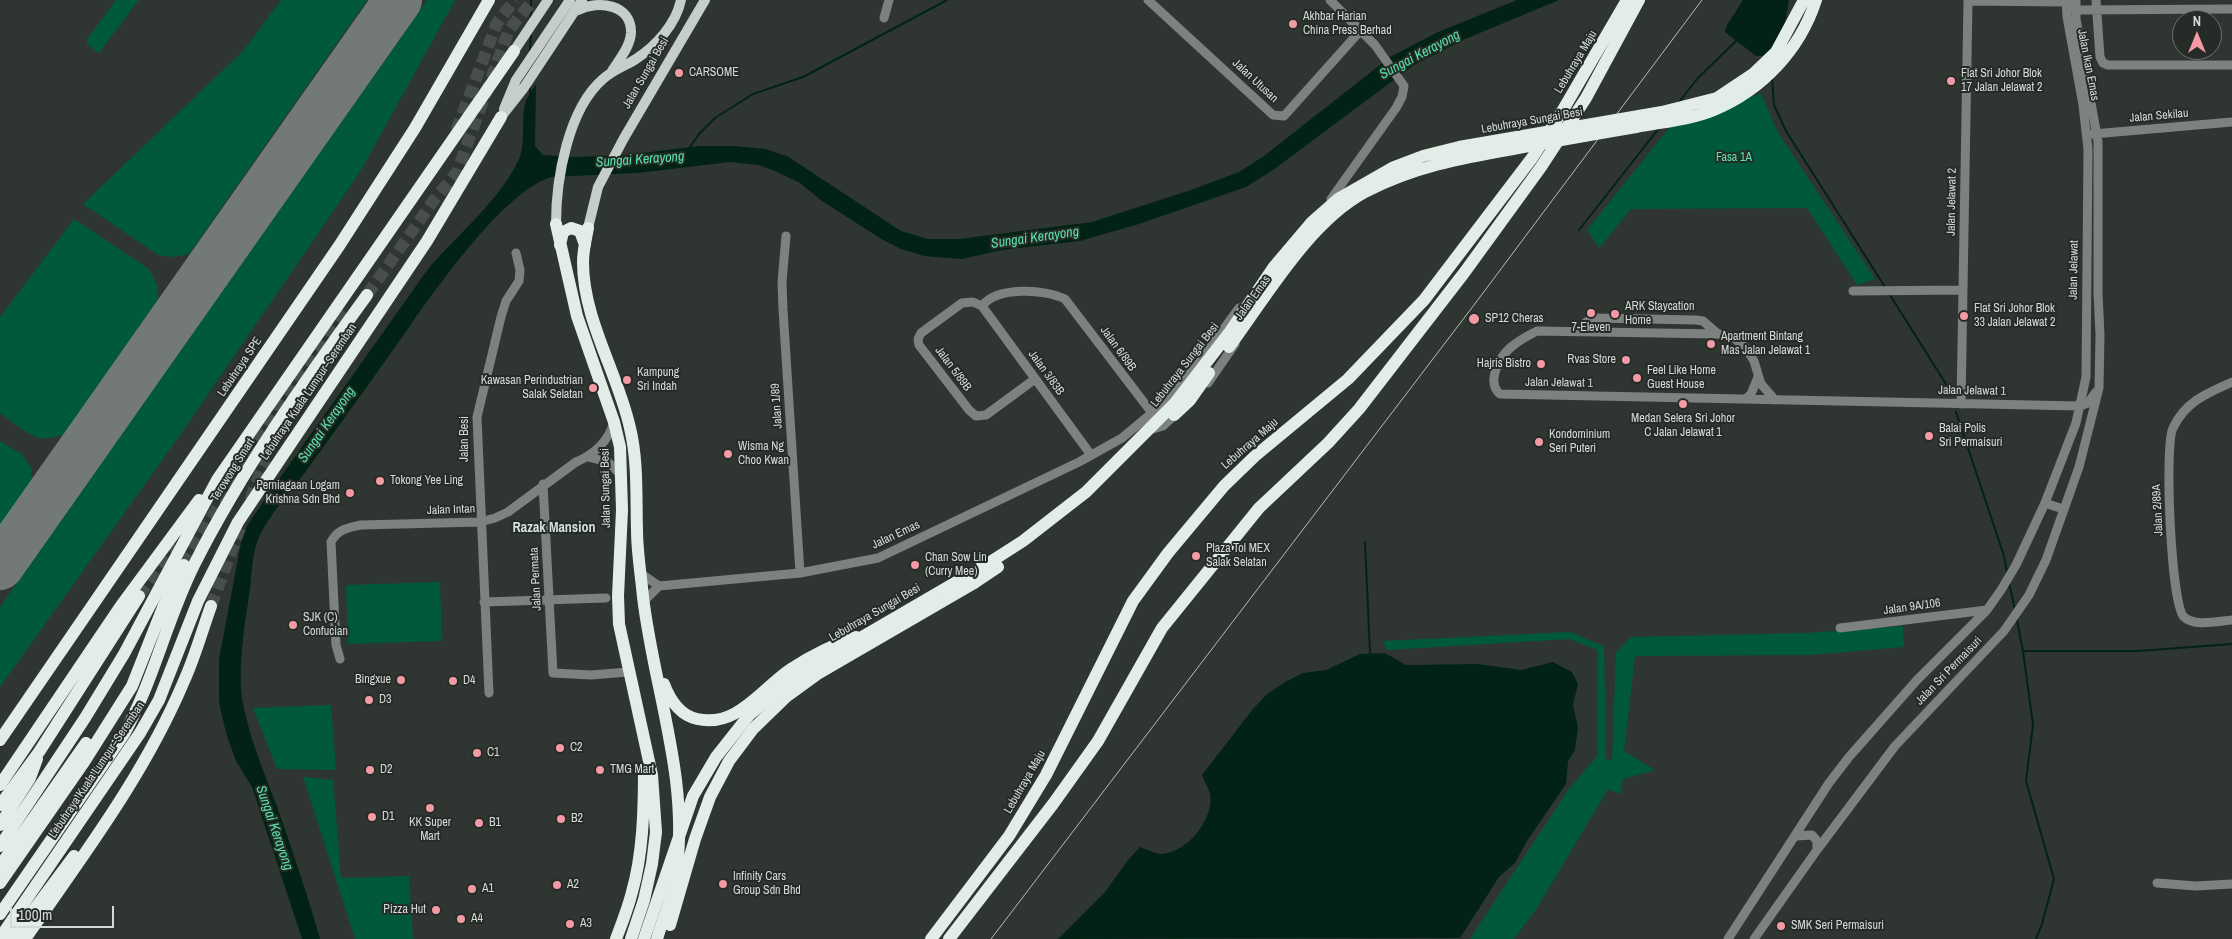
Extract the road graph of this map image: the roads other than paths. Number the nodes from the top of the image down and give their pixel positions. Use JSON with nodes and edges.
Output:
{"nodes":[{"id":1,"x":483,"y":0,"type":"edge"},
{"id":2,"x":489,"y":0,"type":"edge"},
{"id":3,"x":570,"y":0,"type":"edge"},
{"id":4,"x":582,"y":0,"type":"edge"},
{"id":5,"x":681,"y":0,"type":"edge"},
{"id":6,"x":705,"y":0,"type":"edge"},
{"id":7,"x":888,"y":0,"type":"edge"},
{"id":8,"x":1148,"y":0,"type":"edge"},
{"id":9,"x":1330,"y":0,"type":"edge"},
{"id":10,"x":1627,"y":0,"type":"edge"},
{"id":11,"x":1639,"y":0,"type":"edge"},
{"id":12,"x":1804,"y":0,"type":"edge"},
{"id":13,"x":1816,"y":0,"type":"edge"},
{"id":14,"x":1968,"y":0,"type":"edge"},
{"id":15,"x":2076,"y":0,"type":"edge"},
{"id":16,"x":2096,"y":0,"type":"edge"},
{"id":17,"x":2066,"y":1,"type":"edge"},
{"id":18,"x":547,"y":2,"type":"edge"},
{"id":19,"x":2232,"y":8,"type":"edge"},
{"id":20,"x":2076,"y":10,"type":"junction"},
{"id":21,"x":2096,"y":10,"type":"junction"},
{"id":22,"x":575,"y":12,"type":"junction"},
{"id":23,"x":884,"y":18,"type":"dead end"},
{"id":24,"x":1361,"y":30,"type":"junction"},
{"id":25,"x":514,"y":51,"type":"joint"},
{"id":26,"x":2232,"y":65,"type":"edge"},
{"id":27,"x":612,"y":71,"type":"junction"},
{"id":28,"x":501,"y":117,"type":"junction"},
{"id":29,"x":2232,"y":122,"type":"edge"},
{"id":30,"x":2097,"y":133,"type":"junction"},
{"id":31,"x":2087,"y":134,"type":"junction"},
{"id":32,"x":1340,"y":189,"type":"junction"},
{"id":33,"x":556,"y":224,"type":"joint"},
{"id":34,"x":588,"y":228,"type":"joint"},
{"id":35,"x":786,"y":236,"type":"dead end"},
{"id":36,"x":585,"y":245,"type":"junction"},
{"id":37,"x":560,"y":246,"type":"junction"},
{"id":38,"x":516,"y":253,"type":"dead end"},
{"id":39,"x":1963,"y":290,"type":"junction"},
{"id":40,"x":1853,"y":291,"type":"dead end"},
{"id":41,"x":367,"y":294,"type":"tunnel mouth"},
{"id":42,"x":982,"y":306,"type":"junction"},
{"id":43,"x":1580,"y":331,"type":"junction"},
{"id":44,"x":1718,"y":334,"type":"junction"},
{"id":45,"x":1758,"y":376,"type":"junction"},
{"id":46,"x":1035,"y":378,"type":"junction"},
{"id":47,"x":2232,"y":382,"type":"edge"},
{"id":48,"x":2099,"y":388,"type":"junction"},
{"id":49,"x":1746,"y":399,"type":"junction"},
{"id":50,"x":1775,"y":400,"type":"junction"},
{"id":51,"x":1961,"y":404,"type":"junction"},
{"id":52,"x":2080,"y":406,"type":"junction"},
{"id":53,"x":1152,"y":413,"type":"junction"},
{"id":54,"x":281,"y":420,"type":"junction"},
{"id":55,"x":614,"y":422,"type":"junction"},
{"id":56,"x":2091,"y":424,"type":"junction"},
{"id":57,"x":1122,"y":438,"type":"junction"},
{"id":58,"x":1091,"y":455,"type":"junction"},
{"id":59,"x":588,"y":457,"type":"junction"},
{"id":60,"x":265,"y":460,"type":"tunnel mouth"},
{"id":61,"x":621,"y":475,"type":"junction"},
{"id":62,"x":217,"y":480,"type":"junction"},
{"id":63,"x":543,"y":484,"type":"junction"},
{"id":64,"x":2045,"y":503,"type":"junction"},
{"id":65,"x":2063,"y":509,"type":"junction"},
{"id":66,"x":480,"y":522,"type":"junction"},
{"id":67,"x":184,"y":565,"type":"tunnel mouth"},
{"id":68,"x":640,"y":573,"type":"junction"},
{"id":69,"x":800,"y":573,"type":"junction"},
{"id":70,"x":659,"y":586,"type":"junction"},
{"id":71,"x":139,"y":596,"type":"tunnel mouth"},
{"id":72,"x":606,"y":598,"type":"dead end"},
{"id":73,"x":549,"y":600,"type":"junction"},
{"id":74,"x":644,"y":601,"type":"junction"},
{"id":75,"x":484,"y":602,"type":"junction"},
{"id":76,"x":211,"y":606,"type":"tunnel mouth"},
{"id":77,"x":1987,"y":610,"type":"junction"},
{"id":78,"x":2232,"y":620,"type":"edge"},
{"id":79,"x":1840,"y":628,"type":"dead end"},
{"id":80,"x":876,"y":630,"type":"junction"},
{"id":81,"x":148,"y":646,"type":"junction"},
{"id":82,"x":654,"y":656,"type":"junction"},
{"id":83,"x":340,"y":659,"type":"dead end"},
{"id":84,"x":628,"y":672,"type":"junction"},
{"id":85,"x":150,"y":675,"type":"junction"},
{"id":86,"x":489,"y":693,"type":"dead end"},
{"id":87,"x":0,"y":732,"type":"edge"},
{"id":88,"x":644,"y":735,"type":"junction"},
{"id":89,"x":0,"y":740,"type":"edge"},
{"id":90,"x":39,"y":752,"type":"junction"},
{"id":91,"x":0,"y":785,"type":"edge"},
{"id":92,"x":0,"y":804,"type":"edge"},
{"id":93,"x":117,"y":804,"type":"junction"},
{"id":94,"x":0,"y":825,"type":"edge"},
{"id":95,"x":1796,"y":836,"type":"junction"},
{"id":96,"x":0,"y":846,"type":"edge"},
{"id":97,"x":1817,"y":850,"type":"junction"},
{"id":98,"x":0,"y":866,"type":"edge"},
{"id":99,"x":0,"y":883,"type":"edge"},
{"id":100,"x":2156,"y":883,"type":"dead end"},
{"id":101,"x":2232,"y":884,"type":"edge"},
{"id":102,"x":0,"y":898,"type":"edge"},
{"id":103,"x":0,"y":914,"type":"edge"},
{"id":104,"x":0,"y":938,"type":"edge"},
{"id":105,"x":12,"y":939,"type":"edge"},
{"id":106,"x":25,"y":939,"type":"edge"},
{"id":107,"x":616,"y":939,"type":"edge"},
{"id":108,"x":631,"y":939,"type":"edge"},
{"id":109,"x":644,"y":939,"type":"edge"},
{"id":110,"x":656,"y":939,"type":"edge"},
{"id":111,"x":665,"y":939,"type":"edge"},
{"id":112,"x":931,"y":939,"type":"edge"},
{"id":113,"x":949,"y":939,"type":"edge"},
{"id":114,"x":1728,"y":939,"type":"edge"},
{"id":115,"x":1754,"y":939,"type":"edge"}],
"edges":[{"from":1,"to":87,"type":"highway","name":"Lebuhraya SPE"},
{"from":2,"to":89,"type":"highway","name":"Lebuhraya SPE"},
{"from":3,"to":28,"type":"main road"},
{"from":4,"to":22,"type":"main road","name":"Lebuhraya Kuala Lumpur–Seremban"},
{"from":5,"to":27,"type":"main road"},
{"from":6,"to":34,"type":"main road","name":"Jalan Sungai Besi"},
{"from":7,"to":23,"type":"street"},
{"from":8,"to":24,"type":"street","name":"Jalan Utusan"},
{"from":9,"to":24,"type":"street"},
{"from":10,"to":112,"type":"highway","name":"Lebuhraya Maju"},
{"from":11,"to":113,"type":"highway","name":"Lebuhraya Maju"},
{"from":12,"to":80,"type":"highway","name":"Lebuhraya Sungai Besi","bridge":true},
{"from":13,"to":111,"type":"highway","name":"Lebuhraya Sungai Besi","bridge":true},
{"from":14,"to":17,"type":"street"},
{"from":14,"to":39,"type":"street","name":"Jalan Jelawat 2"},
{"from":15,"to":20,"type":"street","name":"Jalan Ikan Emas"},
{"from":16,"to":21,"type":"street"},
{"from":17,"to":20,"type":"street"},
{"from":17,"to":31,"type":"street","name":"Jalan Ikan Emas"},
{"from":18,"to":25,"type":"main road"},
{"from":19,"to":21,"type":"street"},
{"from":20,"to":21,"type":"street"},
{"from":20,"to":30,"type":"street","name":"Jalan Ikan Emas"},
{"from":21,"to":26,"type":"street"},
{"from":22,"to":27,"type":"main road"},
{"from":22,"to":28,"type":"main road","name":"Lebuhraya Kuala Lumpur–Seremban"},
{"from":24,"to":32,"type":"street","name":"Jalan Emas"},
{"from":25,"to":62,"type":"highway","name":"Lebuhraya Kuala Lumpur–Seremban"},
{"from":27,"to":33,"type":"main road","name":"Jalan Sungai Besi"},
{"from":28,"to":104,"type":"highway","name":"Lebuhraya Kuala Lumpur–Seremban"},
{"from":29,"to":30,"type":"street","name":"Jalan Sekilau"},
{"from":30,"to":31,"type":"street","name":"Jalan Sekilau"},
{"from":30,"to":48,"type":"street","name":"Jalan Jelawat"},
{"from":31,"to":52,"type":"street","name":"Jalan Jelawat"},
{"from":32,"to":53,"type":"street","name":"Jalan Emas"},
{"from":32,"to":57,"type":"street","name":"Jalan Emas"},
{"from":33,"to":37,"type":"highway","name":"Jalan Sungai Besi"},
{"from":34,"to":36,"type":"highway","name":"Jalan Sungai Besi"},
{"from":35,"to":69,"type":"street","name":"Jalan 1/89"},
{"from":36,"to":37,"type":"highway"},
{"from":36,"to":68,"type":"highway","name":"Jalan Sungai Besi"},
{"from":37,"to":55,"type":"highway","name":"Jalan Sungai Besi"},
{"from":38,"to":66,"type":"street","name":"Jalan Besi"},
{"from":39,"to":40,"type":"street"},
{"from":39,"to":51,"type":"street","name":"Jalan Jelawat 2"},
{"from":41,"to":54,"type":"highway","name":"Terowong Smart"},
{"from":42,"to":46,"type":"street","name":"Jalan 3/83B"},
{"from":42,"to":46,"type":"street","name":"Jalan 5/89B"},
{"from":42,"to":53,"type":"street","name":"Jalan 6/89B"},
{"from":43,"to":44,"type":"street","name":"Jalan Jelawat 1"},
{"from":43,"to":44,"type":"street","name":"Jalan Jelawat 1"},
{"from":43,"to":49,"type":"street","name":"Jalan Jelawat 1"},
{"from":44,"to":45,"type":"street","name":"Jalan Jelawat 1"},
{"from":45,"to":49,"type":"street"},
{"from":45,"to":50,"type":"street","name":"Jalan Jelawat 1"},
{"from":46,"to":58,"type":"street","name":"Jalan 3/83B"},
{"from":47,"to":78,"type":"street","name":"Jalan 2/89A"},
{"from":48,"to":52,"type":"street"},
{"from":48,"to":56,"type":"street","name":"Jalan Sri Permaisuri"},
{"from":49,"to":50,"type":"street","name":"Jalan Jelawat 1"},
{"from":50,"to":51,"type":"street","name":"Jalan Jelawat 1"},
{"from":51,"to":52,"type":"street","name":"Jalan Jelawat 1"},
{"from":52,"to":56,"type":"street"},
{"from":52,"to":64,"type":"street","name":"Jalan Sri Permaisuri"},
{"from":53,"to":57,"type":"street","name":"Jalan Emas"},
{"from":54,"to":60,"type":"highway"},
{"from":54,"to":85,"type":"highway","name":"Terowong Smart"},
{"from":55,"to":59,"type":"street","name":"Jalan Intan"},
{"from":55,"to":61,"type":"highway","name":"Jalan Sungai Besi"},
{"from":56,"to":65,"type":"street","name":"Jalan Sri Permaisuri"},
{"from":57,"to":58,"type":"street","name":"Jalan Emas"},
{"from":58,"to":69,"type":"street","name":"Jalan Emas"},
{"from":59,"to":61,"type":"street"},
{"from":59,"to":63,"type":"street","name":"Jalan Intan"},
{"from":61,"to":84,"type":"highway","name":"Jalan Sungai Besi"},
{"from":62,"to":91,"type":"highway"},
{"from":62,"to":96,"type":"highway","name":"Lebuhraya Kuala Lumpur–Seremban"},
{"from":63,"to":66,"type":"street","name":"Jalan Intan"},
{"from":63,"to":73,"type":"street","name":"Jalan Permata"},
{"from":64,"to":65,"type":"street"},
{"from":64,"to":77,"type":"street","name":"Jalan Sri Permaisuri"},
{"from":65,"to":97,"type":"street","name":"Jalan Sri Permaisuri"},
{"from":66,"to":75,"type":"street","name":"Jalan Besi"},
{"from":66,"to":83,"type":"street","name":"Jalan Intan"},
{"from":67,"to":81,"type":"highway"},
{"from":68,"to":70,"type":"street"},
{"from":68,"to":74,"type":"highway","name":"Jalan Sungai Besi"},
{"from":69,"to":70,"type":"street","name":"Jalan Emas"},
{"from":70,"to":74,"type":"street"},
{"from":71,"to":90,"type":"highway"},
{"from":72,"to":73,"type":"street"},
{"from":73,"to":75,"type":"street"},
{"from":73,"to":84,"type":"street","name":"Jalan Permata"},
{"from":74,"to":82,"type":"highway","name":"Jalan Sungai Besi"},
{"from":75,"to":86,"type":"street","name":"Jalan Besi"},
{"from":76,"to":93,"type":"highway"},
{"from":77,"to":79,"type":"street","name":"Jalan 9A/106"},
{"from":77,"to":95,"type":"street","name":"Jalan Sri Permaisuri"},
{"from":80,"to":82,"type":"highway","bridge":true},
{"from":80,"to":109,"type":"highway","name":"Lebuhraya Sungai Besi","bridge":true},
{"from":81,"to":98,"type":"highway"},
{"from":81,"to":99,"type":"highway"},
{"from":82,"to":110,"type":"highway"},
{"from":84,"to":88,"type":"highway","name":"Jalan Sungai Besi"},
{"from":85,"to":102,"type":"highway","name":"Terowong Smart"},
{"from":85,"to":103,"type":"highway","name":"Terowong Smart"},
{"from":88,"to":107,"type":"highway"},
{"from":88,"to":108,"type":"highway","name":"Jalan Sungai Besi"},
{"from":90,"to":92,"type":"highway"},
{"from":90,"to":94,"type":"highway"},
{"from":93,"to":105,"type":"highway"},
{"from":93,"to":106,"type":"highway"},
{"from":95,"to":97,"type":"street"},
{"from":95,"to":114,"type":"street","name":"Jalan Sri Permaisuri"},
{"from":97,"to":115,"type":"street","name":"Jalan Sri Permaisuri"},
{"from":100,"to":101,"type":"street"}]}
